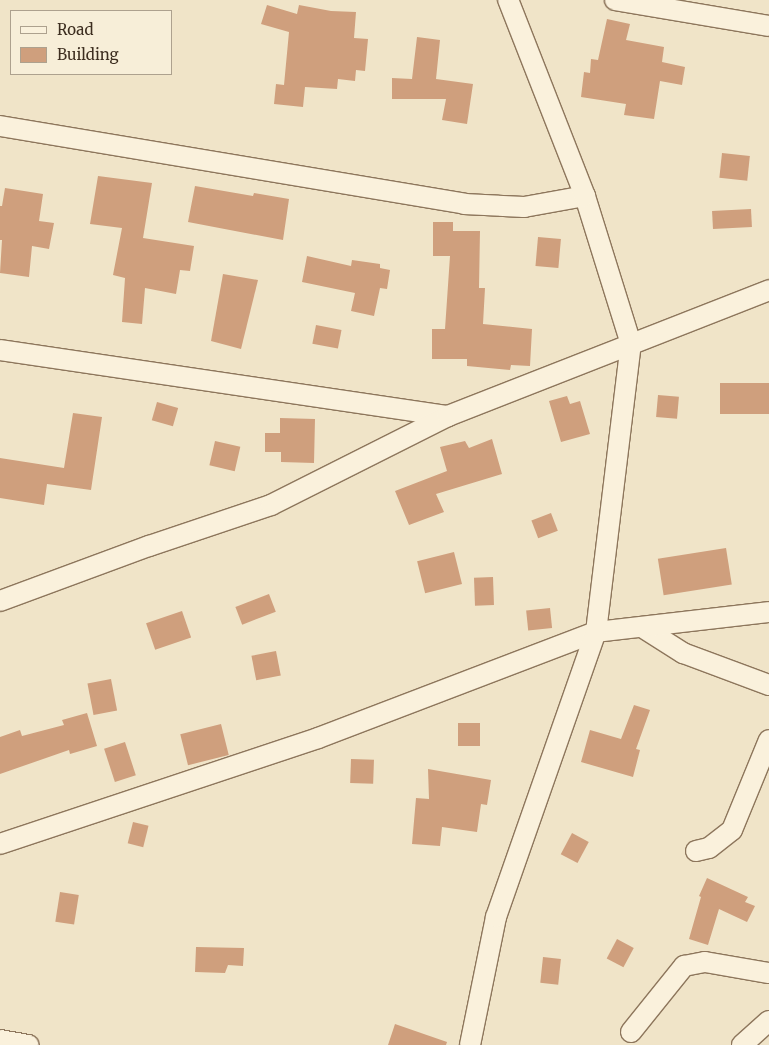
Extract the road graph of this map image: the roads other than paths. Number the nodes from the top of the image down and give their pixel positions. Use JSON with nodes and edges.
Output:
{"nodes":[{"id":1,"x":508,"y":0,"type":"edge"},
{"id":2,"x":614,"y":0,"type":"edge"},
{"id":3,"x":769,"y":26,"type":"edge"},
{"id":4,"x":0,"y":126,"type":"edge"},
{"id":5,"x":585,"y":196,"type":"junction"},
{"id":6,"x":769,"y":290,"type":"edge"},
{"id":7,"x":631,"y":344,"type":"junction"},
{"id":8,"x":0,"y":350,"type":"edge"},
{"id":9,"x":448,"y":416,"type":"junction"},
{"id":10,"x":0,"y":601,"type":"edge"},
{"id":11,"x":769,"y":612,"type":"edge"},
{"id":12,"x":642,"y":627,"type":"junction"},
{"id":13,"x":596,"y":632,"type":"junction"},
{"id":14,"x":769,"y":685,"type":"edge"},
{"id":15,"x":769,"y":740,"type":"edge"},
{"id":16,"x":0,"y":844,"type":"edge"},
{"id":17,"x":696,"y":851,"type":"dead end"},
{"id":18,"x":769,"y":973,"type":"edge"},
{"id":19,"x":769,"y":1020,"type":"edge"},
{"id":20,"x":630,"y":1032,"type":"dead end"},
{"id":21,"x":0,"y":1040,"type":"edge"},
{"id":22,"x":29,"y":1045,"type":"edge"},
{"id":23,"x":470,"y":1045,"type":"edge"},
{"id":24,"x":742,"y":1045,"type":"edge"}],
"edges":[{"from":1,"to":5,"type":"street"},
{"from":2,"to":3,"type":"street"},
{"from":4,"to":5,"type":"street"},
{"from":5,"to":7,"type":"street"},
{"from":6,"to":7,"type":"street"},
{"from":7,"to":9,"type":"street"},
{"from":7,"to":13,"type":"street"},
{"from":8,"to":9,"type":"street"},
{"from":9,"to":10,"type":"street"},
{"from":11,"to":12,"type":"street"},
{"from":12,"to":13,"type":"street"},
{"from":12,"to":14,"type":"street"},
{"from":13,"to":16,"type":"street"},
{"from":13,"to":23,"type":"street"},
{"from":15,"to":17,"type":"street"},
{"from":18,"to":20,"type":"street"},
{"from":19,"to":24,"type":"street"},
{"from":21,"to":22,"type":"street"}]}
